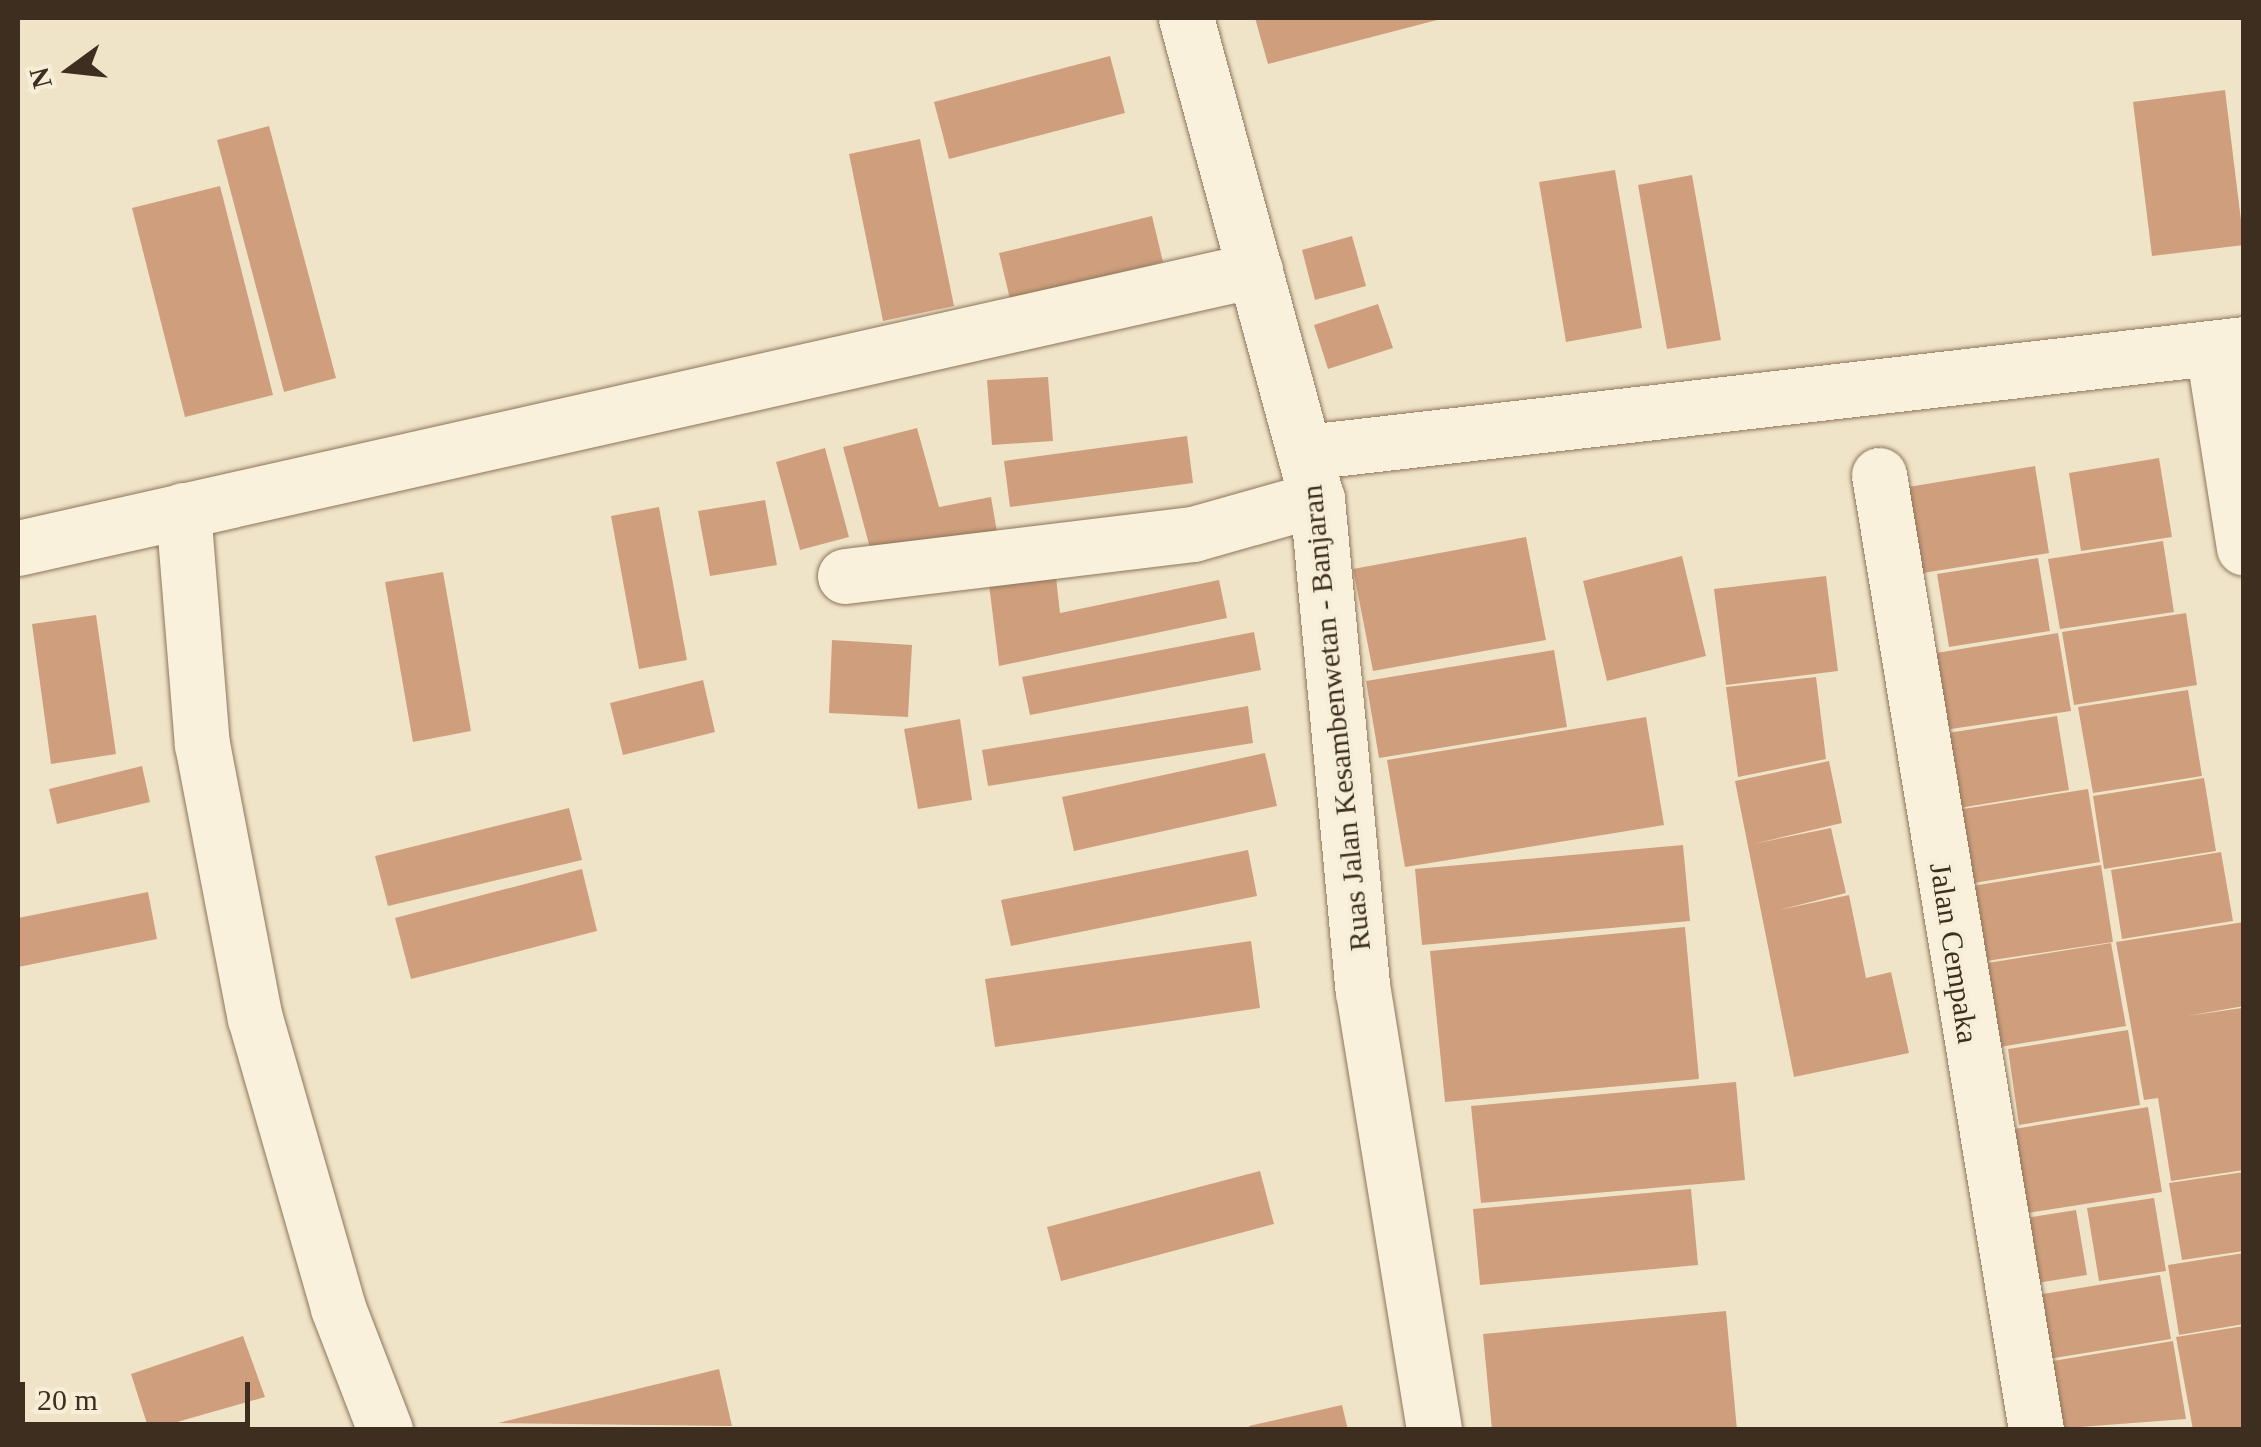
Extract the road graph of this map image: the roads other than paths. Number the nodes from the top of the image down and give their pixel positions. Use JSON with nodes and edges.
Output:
{"nodes":[{"id":1,"x":1186,"y":18,"type":"edge"},
{"id":2,"x":1254,"y":270,"type":"junction"},
{"id":3,"x":2228,"y":347,"type":"edge"},
{"id":4,"x":1879,"y":475,"type":"dead end"},
{"id":5,"x":1312,"y":476,"type":"junction"},
{"id":6,"x":182,"y":510,"type":"junction"},
{"id":7,"x":18,"y":548,"type":"edge"},
{"id":8,"x":2244,"y":548,"type":"edge"},
{"id":9,"x":845,"y":576,"type":"dead end"},
{"id":10,"x":385,"y":1430,"type":"edge"},
{"id":11,"x":1434,"y":1430,"type":"edge"},
{"id":12,"x":2036,"y":1430,"type":"edge"}],
"edges":[{"from":1,"to":2,"type":"street","name":"Ruas Jalan Kesambenwetan - Banjaran"},
{"from":2,"to":5,"type":"street","name":"Ruas Jalan Kesambenwetan - Banjaran"},
{"from":2,"to":6,"type":"street"},
{"from":3,"to":5,"type":"street"},
{"from":3,"to":8,"type":"street"},
{"from":4,"to":12,"type":"street","name":"Jalan Cempaka"},
{"from":5,"to":9,"type":"street"},
{"from":5,"to":11,"type":"street","name":"Ruas Jalan Kesambenwetan - Banjaran"},
{"from":6,"to":7,"type":"street"},
{"from":6,"to":10,"type":"street"}]}
